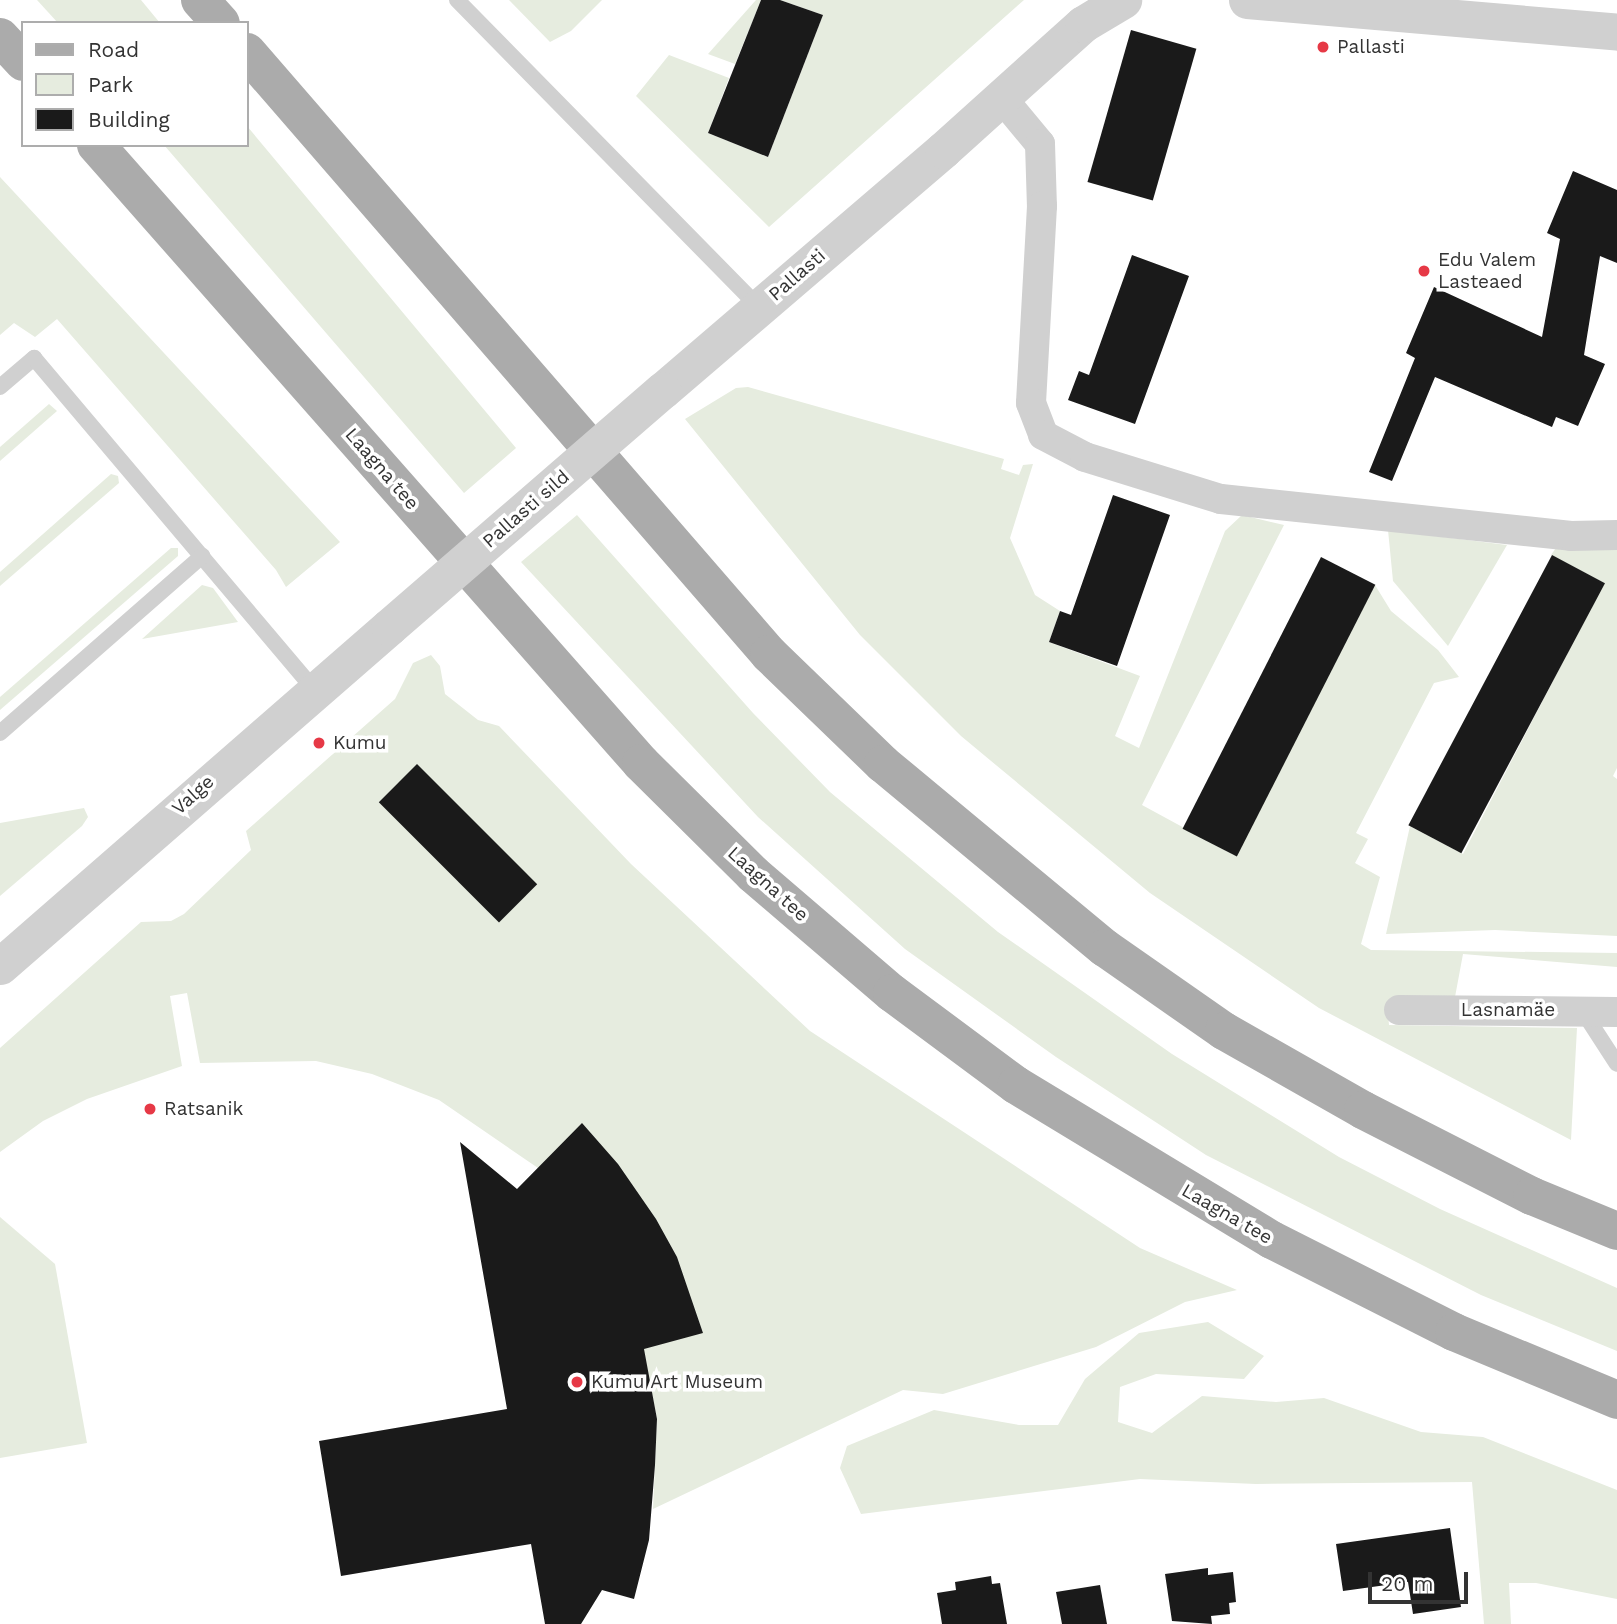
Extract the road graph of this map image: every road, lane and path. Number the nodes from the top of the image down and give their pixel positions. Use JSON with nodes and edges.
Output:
{"nodes":[{"id":1,"x":201,"y":0,"type":"edge"},
{"id":2,"x":457,"y":0,"type":"edge"},
{"id":3,"x":1123,"y":0,"type":"edge"},
{"id":4,"x":1247,"y":0,"type":"edge"},
{"id":5,"x":219,"y":21,"type":"edge"},
{"id":6,"x":1617,"y":32,"type":"edge"},
{"id":7,"x":0,"y":37,"type":"edge"},
{"id":8,"x":248,"y":53,"type":"edge"},
{"id":9,"x":21,"y":60,"type":"edge"},
{"id":10,"x":1002,"y":97,"type":"junction"},
{"id":11,"x":98,"y":147,"type":"edge"},
{"id":12,"x":760,"y":308,"type":"junction"},
{"id":13,"x":0,"y":387,"type":"edge"},
{"id":14,"x":663,"y":390,"type":"joint"},
{"id":15,"x":1617,"y":535,"type":"edge"},
{"id":16,"x":202,"y":556,"type":"junction"},
{"id":17,"x":390,"y":628,"type":"joint"},
{"id":18,"x":315,"y":690,"type":"junction"},
{"id":19,"x":0,"y":733,"type":"edge"},
{"id":20,"x":0,"y":966,"type":"edge"},
{"id":21,"x":1399,"y":1010,"type":"dead end"},
{"id":22,"x":1583,"y":1010,"type":"junction"},
{"id":23,"x":1617,"y":1012,"type":"edge"},
{"id":24,"x":1617,"y":1064,"type":"edge"},
{"id":25,"x":1617,"y":1231,"type":"edge"},
{"id":26,"x":1617,"y":1400,"type":"edge"}],
"edges":[{"from":1,"to":5,"type":"main road"},
{"from":2,"to":12,"type":"lane"},
{"from":3,"to":10,"type":"street","name":"Pallasti"},
{"from":4,"to":6,"type":"street"},
{"from":7,"to":9,"type":"main road"},
{"from":8,"to":25,"type":"main road"},
{"from":10,"to":12,"type":"street","name":"Pallasti"},
{"from":10,"to":15,"type":"street"},
{"from":11,"to":26,"type":"main road","name":"Laagna tee"},
{"from":12,"to":14,"type":"street","name":"Pallasti"},
{"from":13,"to":16,"type":"lane"},
{"from":14,"to":17,"type":"street","name":"Pallasti sild","bridge":true},
{"from":16,"to":18,"type":"lane"},
{"from":16,"to":19,"type":"lane"},
{"from":17,"to":18,"type":"street","name":"Valge"},
{"from":18,"to":20,"type":"street","name":"Valge"},
{"from":21,"to":22,"type":"street","name":"Lasnamäe"},
{"from":22,"to":23,"type":"street","name":"Lasnamäe"},
{"from":22,"to":24,"type":"lane"}]}
